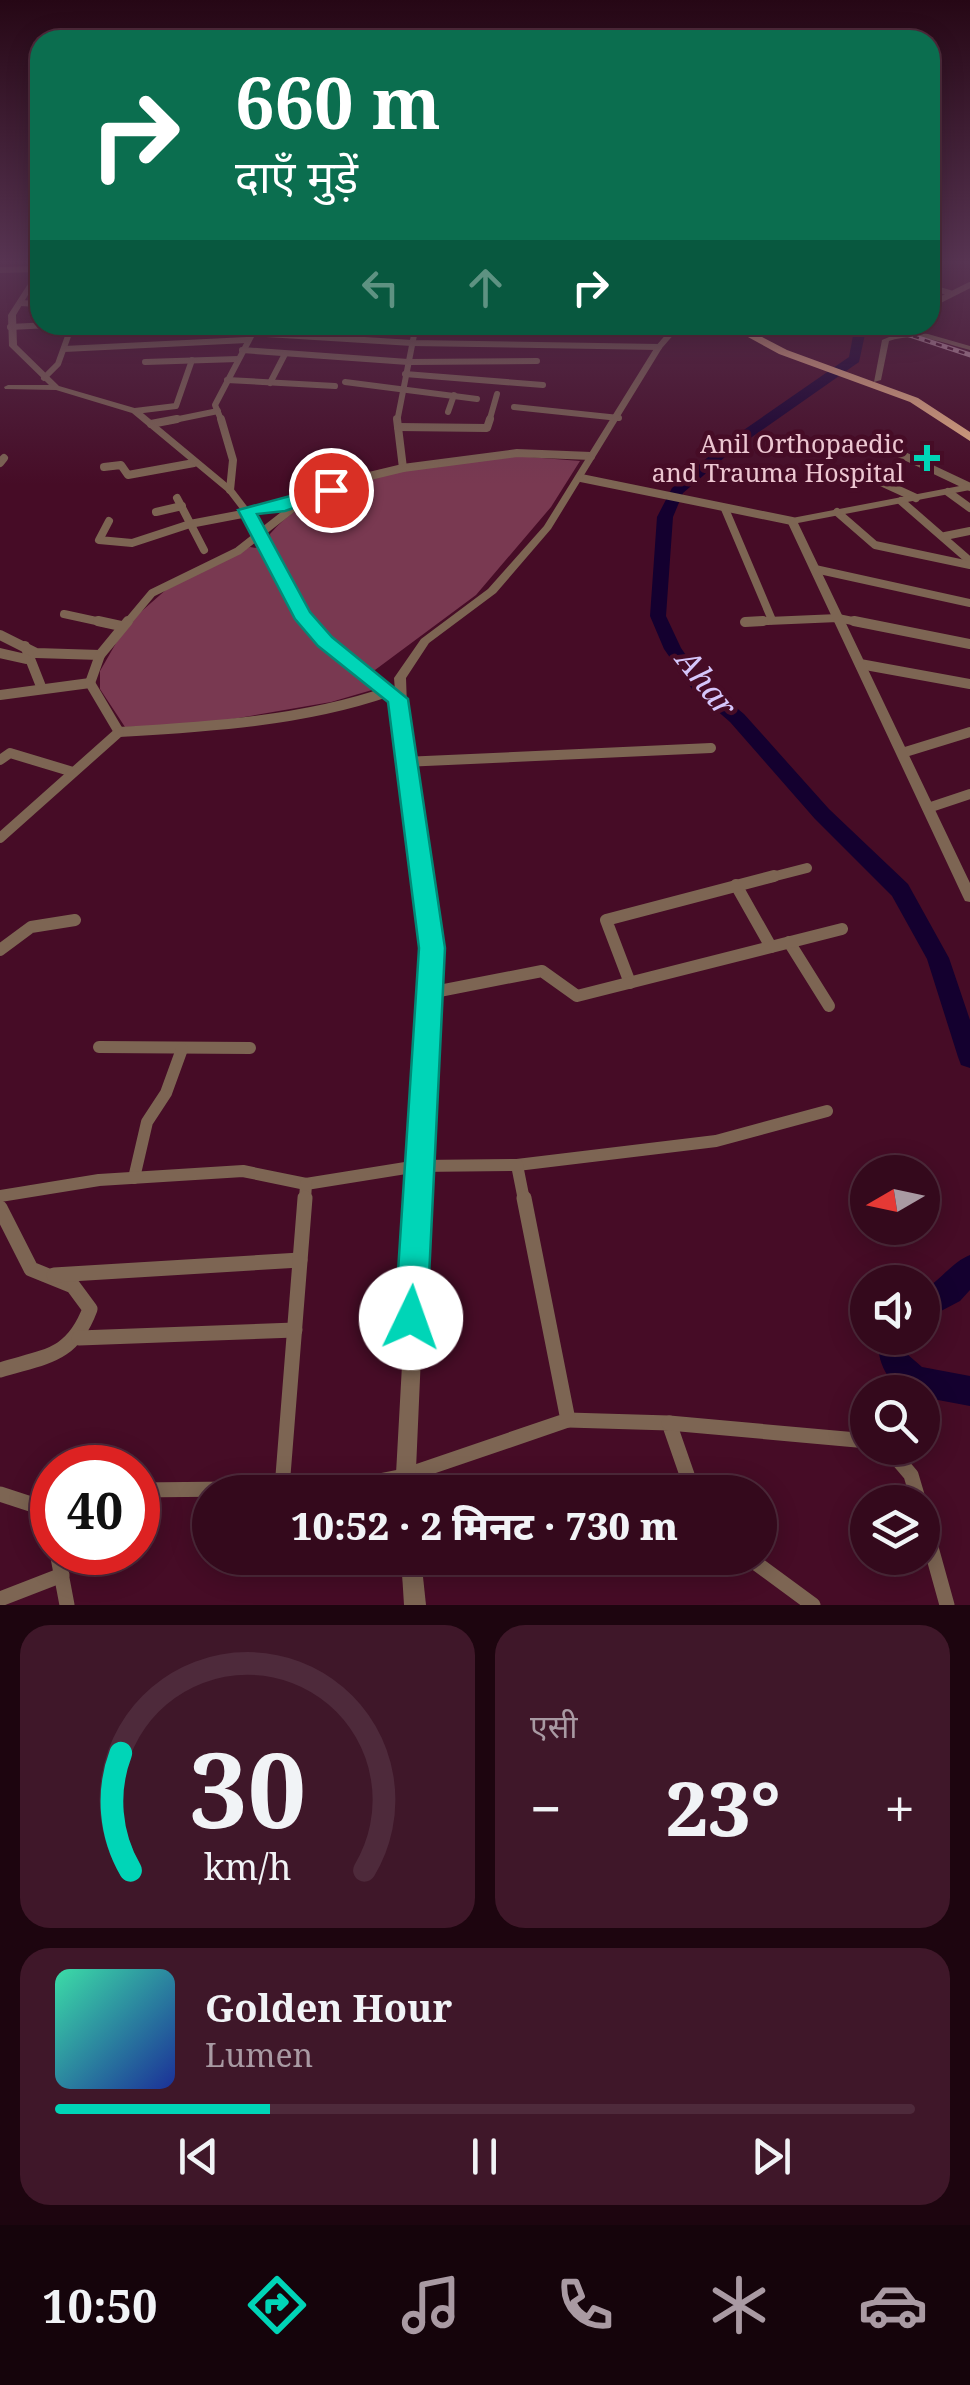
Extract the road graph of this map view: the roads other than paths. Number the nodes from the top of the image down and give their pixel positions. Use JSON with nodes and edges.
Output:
{"nodes":[{"id":1,"x":11,"y":335,"type":"edge"},
{"id":2,"x":69,"y":335,"type":"edge"},
{"id":3,"x":131,"y":335,"type":"edge"},
{"id":4,"x":155,"y":335,"type":"edge"},
{"id":5,"x":414,"y":335,"type":"edge"},
{"id":6,"x":669,"y":335,"type":"edge"},
{"id":7,"x":755,"y":335,"type":"edge"},
{"id":8,"x":762,"y":335,"type":"edge"},
{"id":9,"x":896,"y":335,"type":"edge"},
{"id":10,"x":928,"y":335,"type":"edge"},
{"id":11,"x":250,"y":337,"type":"junction"},
{"id":12,"x":412,"y":343,"type":"junction"},
{"id":13,"x":155,"y":344,"type":"junction"},
{"id":14,"x":129,"y":345,"type":"junction"},
{"id":15,"x":660,"y":346,"type":"junction"},
{"id":16,"x":64,"y":348,"type":"junction"},
{"id":17,"x":970,"y":348,"type":"edge"},
{"id":18,"x":788,"y":349,"type":"junction"},
{"id":19,"x":242,"y":350,"type":"junction"},
{"id":20,"x":285,"y":354,"type":"junction"},
{"id":21,"x":238,"y":359,"type":"junction"},
{"id":22,"x":192,"y":360,"type":"junction"},
{"id":23,"x":537,"y":361,"type":"dead end"},
{"id":24,"x":145,"y":362,"type":"dead end"},
{"id":25,"x":408,"y":362,"type":"junction"},
{"id":26,"x":405,"y":374,"type":"junction"},
{"id":27,"x":44,"y":378,"type":"junction"},
{"id":28,"x":864,"y":379,"type":"junction"},
{"id":29,"x":227,"y":380,"type":"junction"},
{"id":30,"x":345,"y":382,"type":"dead end"},
{"id":31,"x":270,"y":383,"type":"junction"},
{"id":32,"x":542,"y":385,"type":"dead end"},
{"id":33,"x":335,"y":386,"type":"dead end"},
{"id":34,"x":4,"y":388,"type":"edge"},
{"id":35,"x":56,"y":388,"type":"junction"},
{"id":36,"x":402,"y":389,"type":"junction"},
{"id":37,"x":496,"y":394,"type":"dead end"},
{"id":38,"x":454,"y":395,"type":"junction"},
{"id":39,"x":476,"y":398,"type":"dead end"},
{"id":40,"x":514,"y":407,"type":"dead end"},
{"id":41,"x":135,"y":411,"type":"junction"},
{"id":42,"x":218,"y":412,"type":"junction"},
{"id":43,"x":448,"y":412,"type":"dead end"},
{"id":44,"x":619,"y":418,"type":"junction"},
{"id":45,"x":151,"y":424,"type":"junction"},
{"id":46,"x":398,"y":427,"type":"junction"},
{"id":47,"x":970,"y":436,"type":"edge"},
{"id":48,"x":894,"y":451,"type":"dead end"},
{"id":49,"x":591,"y":456,"type":"junction"},
{"id":50,"x":194,"y":462,"type":"junction"},
{"id":51,"x":104,"y":466,"type":"dead end"},
{"id":52,"x":403,"y":468,"type":"junction"},
{"id":53,"x":857,"y":471,"type":"dead end"},
{"id":54,"x":581,"y":478,"type":"junction"},
{"id":55,"x":970,"y":487,"type":"edge"},
{"id":56,"x":230,"y":490,"type":"junction"},
{"id":57,"x":948,"y":492,"type":"junction"},
{"id":58,"x":916,"y":498,"type":"junction"},
{"id":59,"x":308,"y":499,"type":"junction"},
{"id":60,"x":901,"y":502,"type":"junction"},
{"id":61,"x":970,"y":508,"type":"edge"},
{"id":62,"x":725,"y":509,"type":"junction"},
{"id":63,"x":247,"y":510,"type":"junction"},
{"id":64,"x":156,"y":512,"type":"dead end"},
{"id":65,"x":837,"y":512,"type":"junction"},
{"id":66,"x":109,"y":520,"type":"dead end"},
{"id":67,"x":792,"y":521,"type":"junction"},
{"id":68,"x":190,"y":524,"type":"junction"},
{"id":69,"x":970,"y":531,"type":"edge"},
{"id":70,"x":259,"y":536,"type":"junction"},
{"id":71,"x":946,"y":536,"type":"junction"},
{"id":72,"x":204,"y":550,"type":"dead end"},
{"id":73,"x":970,"y":563,"type":"edge"},
{"id":74,"x":815,"y":569,"type":"junction"},
{"id":75,"x":970,"y":603,"type":"edge"},
{"id":76,"x":64,"y":614,"type":"dead end"},
{"id":77,"x":838,"y":618,"type":"junction"},
{"id":78,"x":772,"y":620,"type":"junction"},
{"id":79,"x":745,"y":622,"type":"dead end"},
{"id":80,"x":121,"y":626,"type":"junction"},
{"id":81,"x":0,"y":635,"type":"edge"},
{"id":82,"x":970,"y":644,"type":"edge"},
{"id":83,"x":25,"y":646,"type":"junction"},
{"id":84,"x":0,"y":653,"type":"edge"},
{"id":85,"x":100,"y":655,"type":"junction"},
{"id":86,"x":26,"y":659,"type":"junction"},
{"id":87,"x":860,"y":664,"type":"junction"},
{"id":88,"x":90,"y":683,"type":"junction"},
{"id":89,"x":970,"y":684,"type":"edge"},
{"id":90,"x":42,"y":689,"type":"junction"},
{"id":91,"x":0,"y":695,"type":"edge"},
{"id":92,"x":392,"y":696,"type":"junction"},
{"id":93,"x":119,"y":732,"type":"junction"},
{"id":94,"x":970,"y":732,"type":"edge"},
{"id":95,"x":711,"y":748,"type":"dead end"},
{"id":96,"x":902,"y":753,"type":"junction"},
{"id":97,"x":0,"y":760,"type":"edge"},
{"id":98,"x":403,"y":762,"type":"junction"},
{"id":99,"x":73,"y":772,"type":"junction"},
{"id":100,"x":970,"y":794,"type":"edge"},
{"id":101,"x":928,"y":808,"type":"junction"},
{"id":102,"x":0,"y":838,"type":"edge"},
{"id":103,"x":807,"y":868,"type":"dead end"},
{"id":104,"x":964,"y":869,"type":"edge"},
{"id":105,"x":736,"y":886,"type":"junction"},
{"id":106,"x":970,"y":897,"type":"edge"},
{"id":107,"x":75,"y":920,"type":"dead end"},
{"id":108,"x":842,"y":929,"type":"dead end"},
{"id":109,"x":789,"y":942,"type":"junction"},
{"id":110,"x":771,"y":947,"type":"junction"},
{"id":111,"x":0,"y":950,"type":"edge"},
{"id":112,"x":630,"y":982,"type":"junction"},
{"id":113,"x":429,"y":993,"type":"junction"},
{"id":114,"x":829,"y":1006,"type":"dead end"},
{"id":115,"x":99,"y":1048,"type":"dead end"},
{"id":116,"x":250,"y":1048,"type":"dead end"},
{"id":117,"x":182,"y":1049,"type":"junction"},
{"id":118,"x":827,"y":1111,"type":"dead end"},
{"id":119,"x":517,"y":1165,"type":"junction"},
{"id":120,"x":418,"y":1166,"type":"junction"},
{"id":121,"x":134,"y":1178,"type":"junction"},
{"id":122,"x":306,"y":1184,"type":"junction"},
{"id":123,"x":0,"y":1196,"type":"edge"},
{"id":124,"x":0,"y":1208,"type":"edge"},
{"id":125,"x":300,"y":1260,"type":"junction"},
{"id":126,"x":53,"y":1275,"type":"junction"},
{"id":127,"x":294,"y":1330,"type":"junction"},
{"id":128,"x":79,"y":1338,"type":"junction"},
{"id":129,"x":0,"y":1370,"type":"edge"},
{"id":130,"x":568,"y":1420,"type":"junction"},
{"id":131,"x":669,"y":1422,"type":"junction"},
{"id":132,"x":850,"y":1439,"type":"edge"},
{"id":133,"x":283,"y":1475,"type":"edge"},
{"id":134,"x":404,"y":1475,"type":"edge"},
{"id":135,"x":427,"y":1475,"type":"edge"},
{"id":136,"x":687,"y":1475,"type":"edge"},
{"id":137,"x":192,"y":1489,"type":"edge"},
{"id":138,"x":160,"y":1490,"type":"edge"},
{"id":139,"x":0,"y":1494,"type":"edge"},
{"id":140,"x":30,"y":1506,"type":"edge"},
{"id":141,"x":62,"y":1575,"type":"joint"},
{"id":142,"x":412,"y":1575,"type":"edge"},
{"id":143,"x":773,"y":1575,"type":"edge"},
{"id":144,"x":939,"y":1575,"type":"edge"},
{"id":145,"x":0,"y":1599,"type":"edge"},
{"id":146,"x":68,"y":1605,"type":"edge"},
{"id":147,"x":415,"y":1605,"type":"edge"},
{"id":148,"x":814,"y":1605,"type":"edge"},
{"id":149,"x":948,"y":1605,"type":"edge"}],
"edges":[{"from":1,"to":27,"type":"street"},
{"from":2,"to":16,"type":"street"},
{"from":3,"to":14,"type":"street"},
{"from":4,"to":13,"type":"street"},
{"from":5,"to":12,"type":"street"},
{"from":6,"to":15,"type":"street"},
{"from":7,"to":18,"type":"highway"},
{"from":8,"to":18,"type":"highway"},
{"from":9,"to":28,"type":"street"},
{"from":10,"to":17,"type":"street"},
{"from":11,"to":12,"type":"street"},
{"from":11,"to":13,"type":"street"},
{"from":11,"to":19,"type":"street"},
{"from":12,"to":15,"type":"street"},
{"from":12,"to":25,"type":"street"},
{"from":13,"to":14,"type":"street"},
{"from":14,"to":16,"type":"street"},
{"from":15,"to":44,"type":"street"},
{"from":16,"to":27,"type":"street"},
{"from":18,"to":28,"type":"highway"},
{"from":19,"to":20,"type":"street"},
{"from":19,"to":21,"type":"street"},
{"from":20,"to":25,"type":"street"},
{"from":20,"to":31,"type":"street"},
{"from":21,"to":22,"type":"street"},
{"from":21,"to":29,"type":"street"},
{"from":22,"to":24,"type":"street"},
{"from":22,"to":41,"type":"street"},
{"from":23,"to":25,"type":"street"},
{"from":25,"to":26,"type":"street"},
{"from":26,"to":32,"type":"street"},
{"from":26,"to":36,"type":"street"},
{"from":27,"to":34,"type":"street"},
{"from":27,"to":35,"type":"street"},
{"from":28,"to":47,"type":"highway"},
{"from":28,"to":47,"type":"highway"},
{"from":29,"to":31,"type":"street"},
{"from":29,"to":42,"type":"street"},
{"from":30,"to":36,"type":"street"},
{"from":31,"to":33,"type":"street"},
{"from":34,"to":35,"type":"street"},
{"from":35,"to":41,"type":"street"},
{"from":36,"to":38,"type":"street"},
{"from":36,"to":46,"type":"street"},
{"from":37,"to":46,"type":"street"},
{"from":38,"to":39,"type":"street"},
{"from":38,"to":43,"type":"street"},
{"from":40,"to":44,"type":"street"},
{"from":41,"to":45,"type":"street"},
{"from":42,"to":45,"type":"street"},
{"from":42,"to":56,"type":"street"},
{"from":44,"to":49,"type":"street"},
{"from":45,"to":50,"type":"street"},
{"from":46,"to":52,"type":"street"},
{"from":48,"to":55,"type":"street"},
{"from":49,"to":52,"type":"street"},
{"from":49,"to":54,"type":"street"},
{"from":50,"to":51,"type":"street"},
{"from":50,"to":56,"type":"street"},
{"from":52,"to":59,"type":"street"},
{"from":53,"to":58,"type":"street"},
{"from":54,"to":62,"type":"street"},
{"from":54,"to":92,"type":"street"},
{"from":55,"to":57,"type":"street"},
{"from":56,"to":63,"type":"street"},
{"from":57,"to":58,"type":"street"},
{"from":57,"to":61,"type":"street"},
{"from":58,"to":60,"type":"street"},
{"from":59,"to":63,"type":"street"},
{"from":59,"to":70,"type":"street"},
{"from":60,"to":65,"type":"street"},
{"from":60,"to":71,"type":"street"},
{"from":62,"to":67,"type":"street"},
{"from":62,"to":78,"type":"street"},
{"from":63,"to":68,"type":"street"},
{"from":63,"to":70,"type":"street"},
{"from":64,"to":68,"type":"street"},
{"from":65,"to":67,"type":"street"},
{"from":65,"to":73,"type":"street"},
{"from":66,"to":68,"type":"street"},
{"from":67,"to":74,"type":"street"},
{"from":68,"to":72,"type":"street"},
{"from":69,"to":71,"type":"street"},
{"from":70,"to":80,"type":"street"},
{"from":70,"to":92,"type":"street"},
{"from":71,"to":73,"type":"street"},
{"from":74,"to":75,"type":"street"},
{"from":74,"to":77,"type":"street"},
{"from":76,"to":80,"type":"street"},
{"from":77,"to":78,"type":"street"},
{"from":77,"to":82,"type":"street"},
{"from":77,"to":87,"type":"street"},
{"from":78,"to":79,"type":"street"},
{"from":80,"to":85,"type":"street"},
{"from":81,"to":83,"type":"street"},
{"from":83,"to":85,"type":"street"},
{"from":83,"to":86,"type":"street"},
{"from":84,"to":86,"type":"street"},
{"from":85,"to":88,"type":"street"},
{"from":86,"to":90,"type":"street"},
{"from":87,"to":89,"type":"street"},
{"from":87,"to":96,"type":"street"},
{"from":88,"to":90,"type":"street"},
{"from":88,"to":93,"type":"street"},
{"from":90,"to":91,"type":"street"},
{"from":92,"to":93,"type":"street"},
{"from":92,"to":98,"type":"street"},
{"from":93,"to":99,"type":"street"},
{"from":94,"to":96,"type":"street"},
{"from":95,"to":98,"type":"street"},
{"from":96,"to":101,"type":"street"},
{"from":97,"to":99,"type":"street"},
{"from":98,"to":113,"type":"street"},
{"from":99,"to":102,"type":"street"},
{"from":100,"to":101,"type":"street"},
{"from":101,"to":104,"type":"street"},
{"from":103,"to":105,"type":"street"},
{"from":104,"to":106,"type":"street"},
{"from":105,"to":110,"type":"street"},
{"from":105,"to":112,"type":"street"},
{"from":107,"to":111,"type":"street"},
{"from":108,"to":109,"type":"street"},
{"from":109,"to":110,"type":"street"},
{"from":109,"to":114,"type":"street"},
{"from":110,"to":112,"type":"street"},
{"from":112,"to":113,"type":"street"},
{"from":113,"to":120,"type":"street"},
{"from":115,"to":117,"type":"street"},
{"from":116,"to":117,"type":"street"},
{"from":117,"to":121,"type":"street"},
{"from":118,"to":119,"type":"street"},
{"from":119,"to":120,"type":"street"},
{"from":119,"to":130,"type":"street"},
{"from":120,"to":122,"type":"street"},
{"from":120,"to":134,"type":"street"},
{"from":121,"to":122,"type":"street"},
{"from":121,"to":123,"type":"street"},
{"from":122,"to":125,"type":"street"},
{"from":124,"to":126,"type":"street"},
{"from":125,"to":126,"type":"street"},
{"from":125,"to":127,"type":"street"},
{"from":126,"to":128,"type":"street"},
{"from":127,"to":128,"type":"street"},
{"from":127,"to":133,"type":"street"},
{"from":128,"to":129,"type":"street"},
{"from":130,"to":131,"type":"street"},
{"from":130,"to":135,"type":"street"},
{"from":131,"to":132,"type":"street"},
{"from":131,"to":136,"type":"street"},
{"from":137,"to":138,"type":"street"},
{"from":139,"to":140,"type":"street"},
{"from":141,"to":145,"type":"street"},
{"from":141,"to":146,"type":"street"},
{"from":142,"to":147,"type":"street"},
{"from":143,"to":148,"type":"street"},
{"from":144,"to":149,"type":"street"}]}
